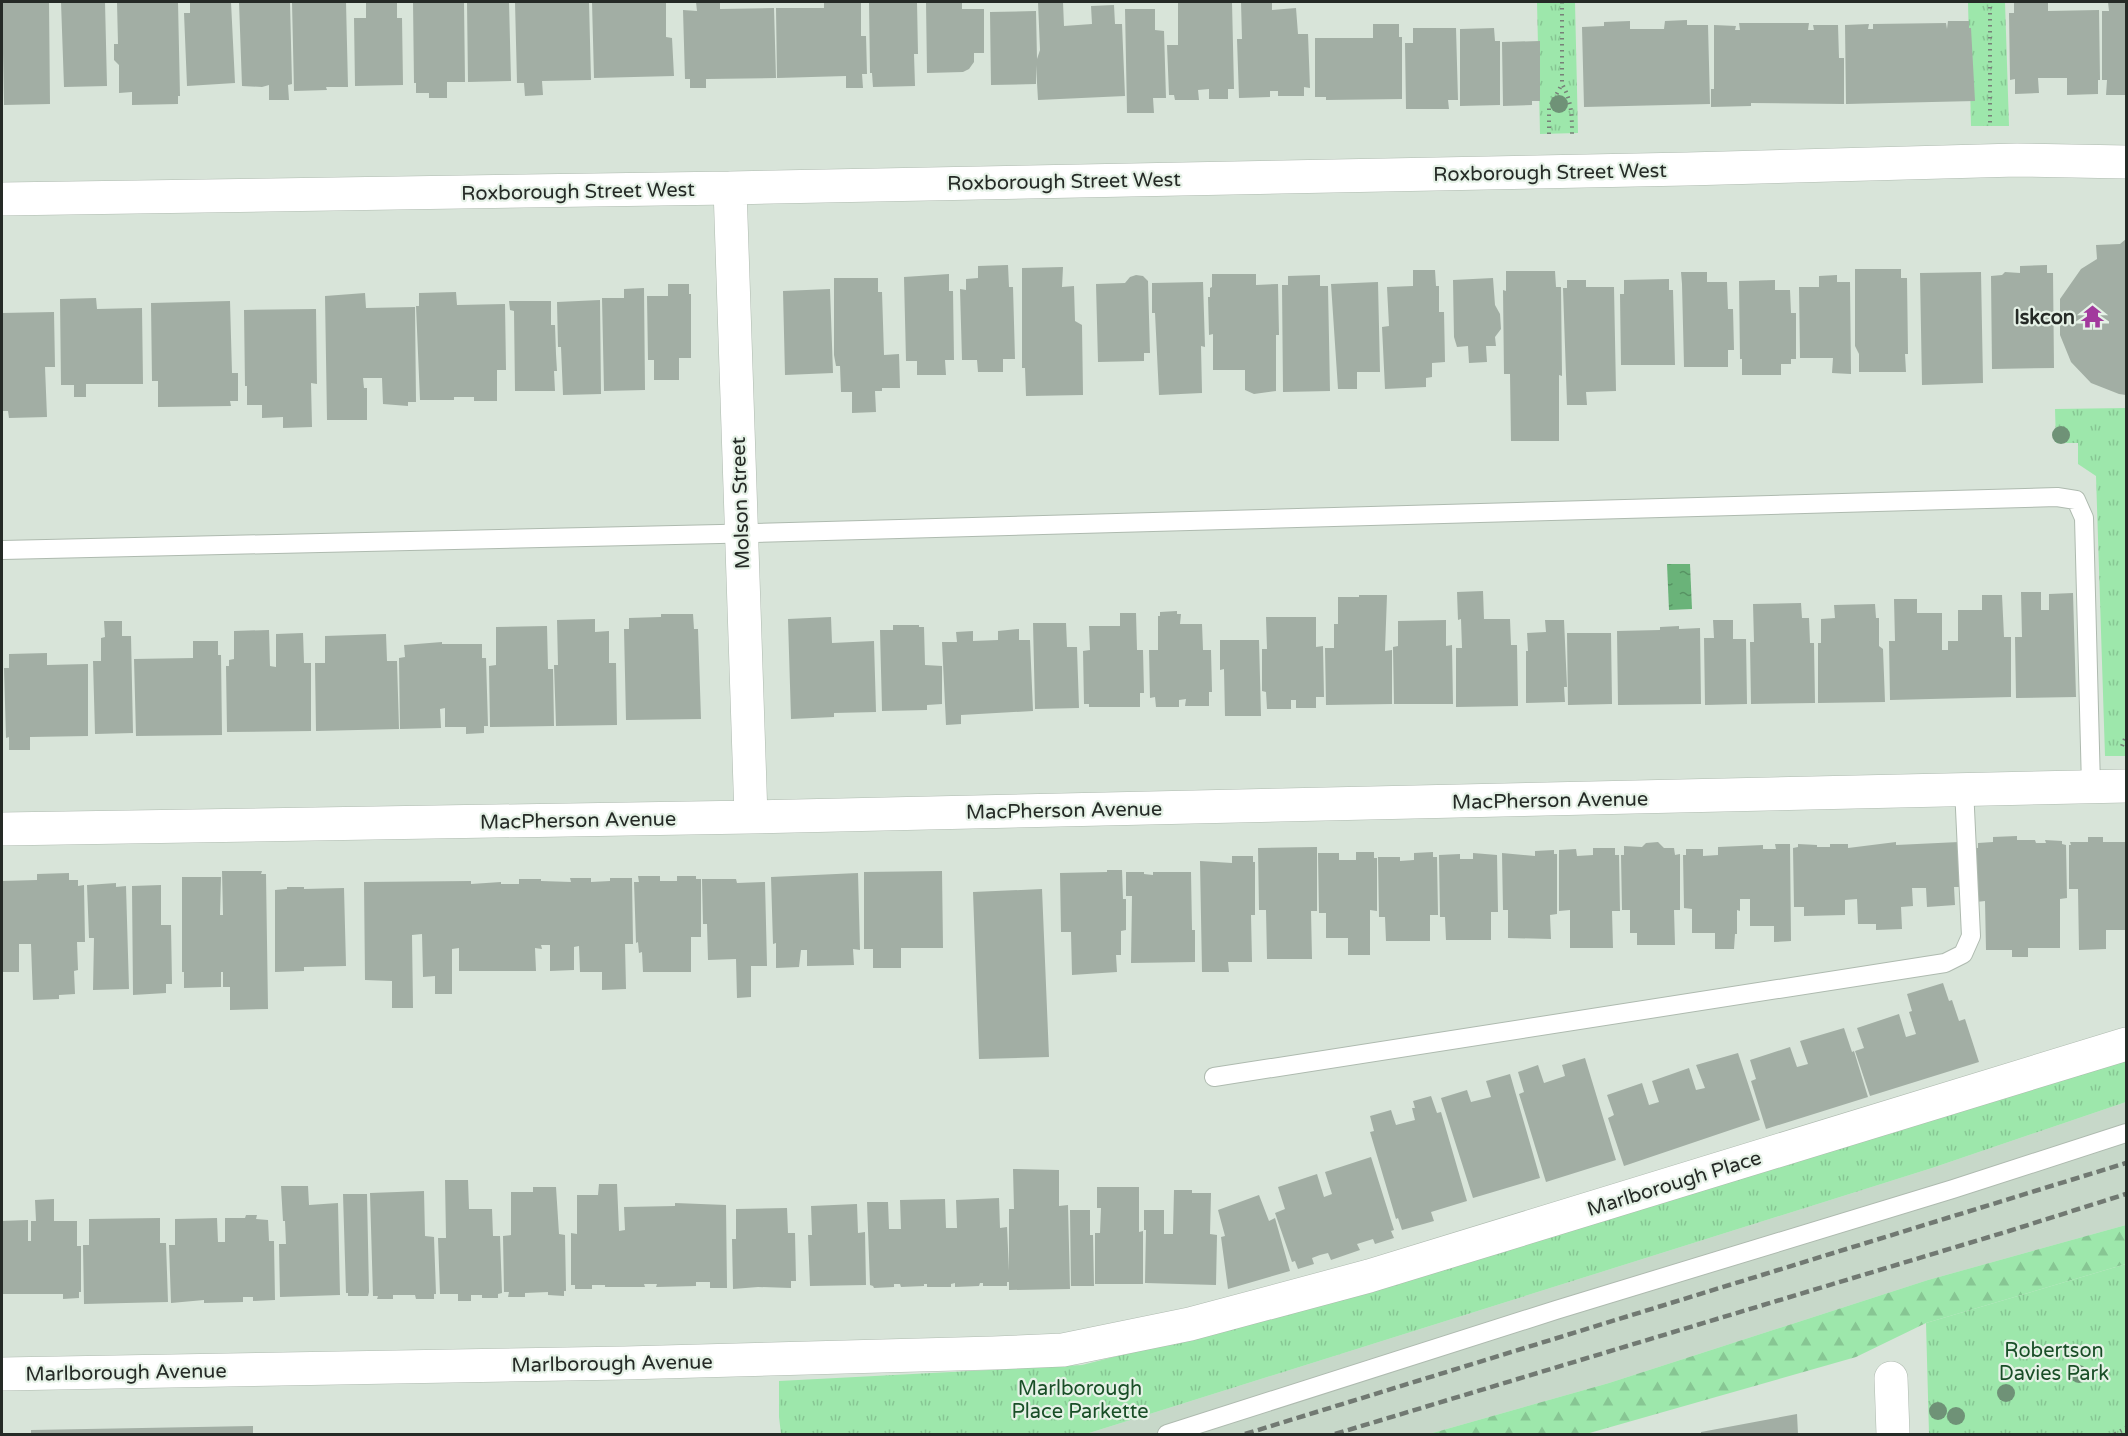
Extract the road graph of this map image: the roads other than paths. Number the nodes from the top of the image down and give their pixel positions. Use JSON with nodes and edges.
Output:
{"nodes":[{"id":1,"x":2127,"y":162,"type":"edge"},
{"id":2,"x":730,"y":188,"type":"junction"},
{"id":3,"x":2,"y":200,"type":"edge"},
{"id":4,"x":741,"y":533,"type":"junction"},
{"id":5,"x":2,"y":550,"type":"edge"},
{"id":6,"x":2091,"y":786,"type":"junction"},
{"id":7,"x":2127,"y":786,"type":"edge"},
{"id":8,"x":1964,"y":789,"type":"junction"},
{"id":9,"x":751,"y":817,"type":"junction"},
{"id":10,"x":2,"y":829,"type":"edge"},
{"id":11,"x":2127,"y":1044,"type":"edge"},
{"id":12,"x":1214,"y":1077,"type":"dead end"},
{"id":13,"x":2127,"y":1133,"type":"edge"},
{"id":14,"x":1220,"y":1317,"type":"joint"},
{"id":15,"x":2,"y":1374,"type":"edge"},
{"id":16,"x":1891,"y":1378,"type":"dead end"},
{"id":17,"x":1167,"y":1434,"type":"edge"},
{"id":18,"x":1893,"y":1434,"type":"edge"}],
"edges":[{"from":1,"to":2,"type":"street","name":"Roxborough Street West"},
{"from":2,"to":3,"type":"street","name":"Roxborough Street West"},
{"from":2,"to":4,"type":"street","name":"Molson Street"},
{"from":4,"to":5,"type":"lane"},
{"from":4,"to":6,"type":"lane"},
{"from":4,"to":9,"type":"street","name":"Molson Street"},
{"from":6,"to":7,"type":"street","name":"MacPherson Avenue"},
{"from":6,"to":8,"type":"street","name":"MacPherson Avenue"},
{"from":8,"to":9,"type":"street","name":"MacPherson Avenue"},
{"from":8,"to":12,"type":"lane"},
{"from":9,"to":10,"type":"street","name":"MacPherson Avenue"},
{"from":11,"to":14,"type":"street","name":"Marlborough Place"},
{"from":13,"to":17,"type":"lane"},
{"from":14,"to":15,"type":"street","name":"Marlborough Avenue"},
{"from":16,"to":18,"type":"street"}]}
